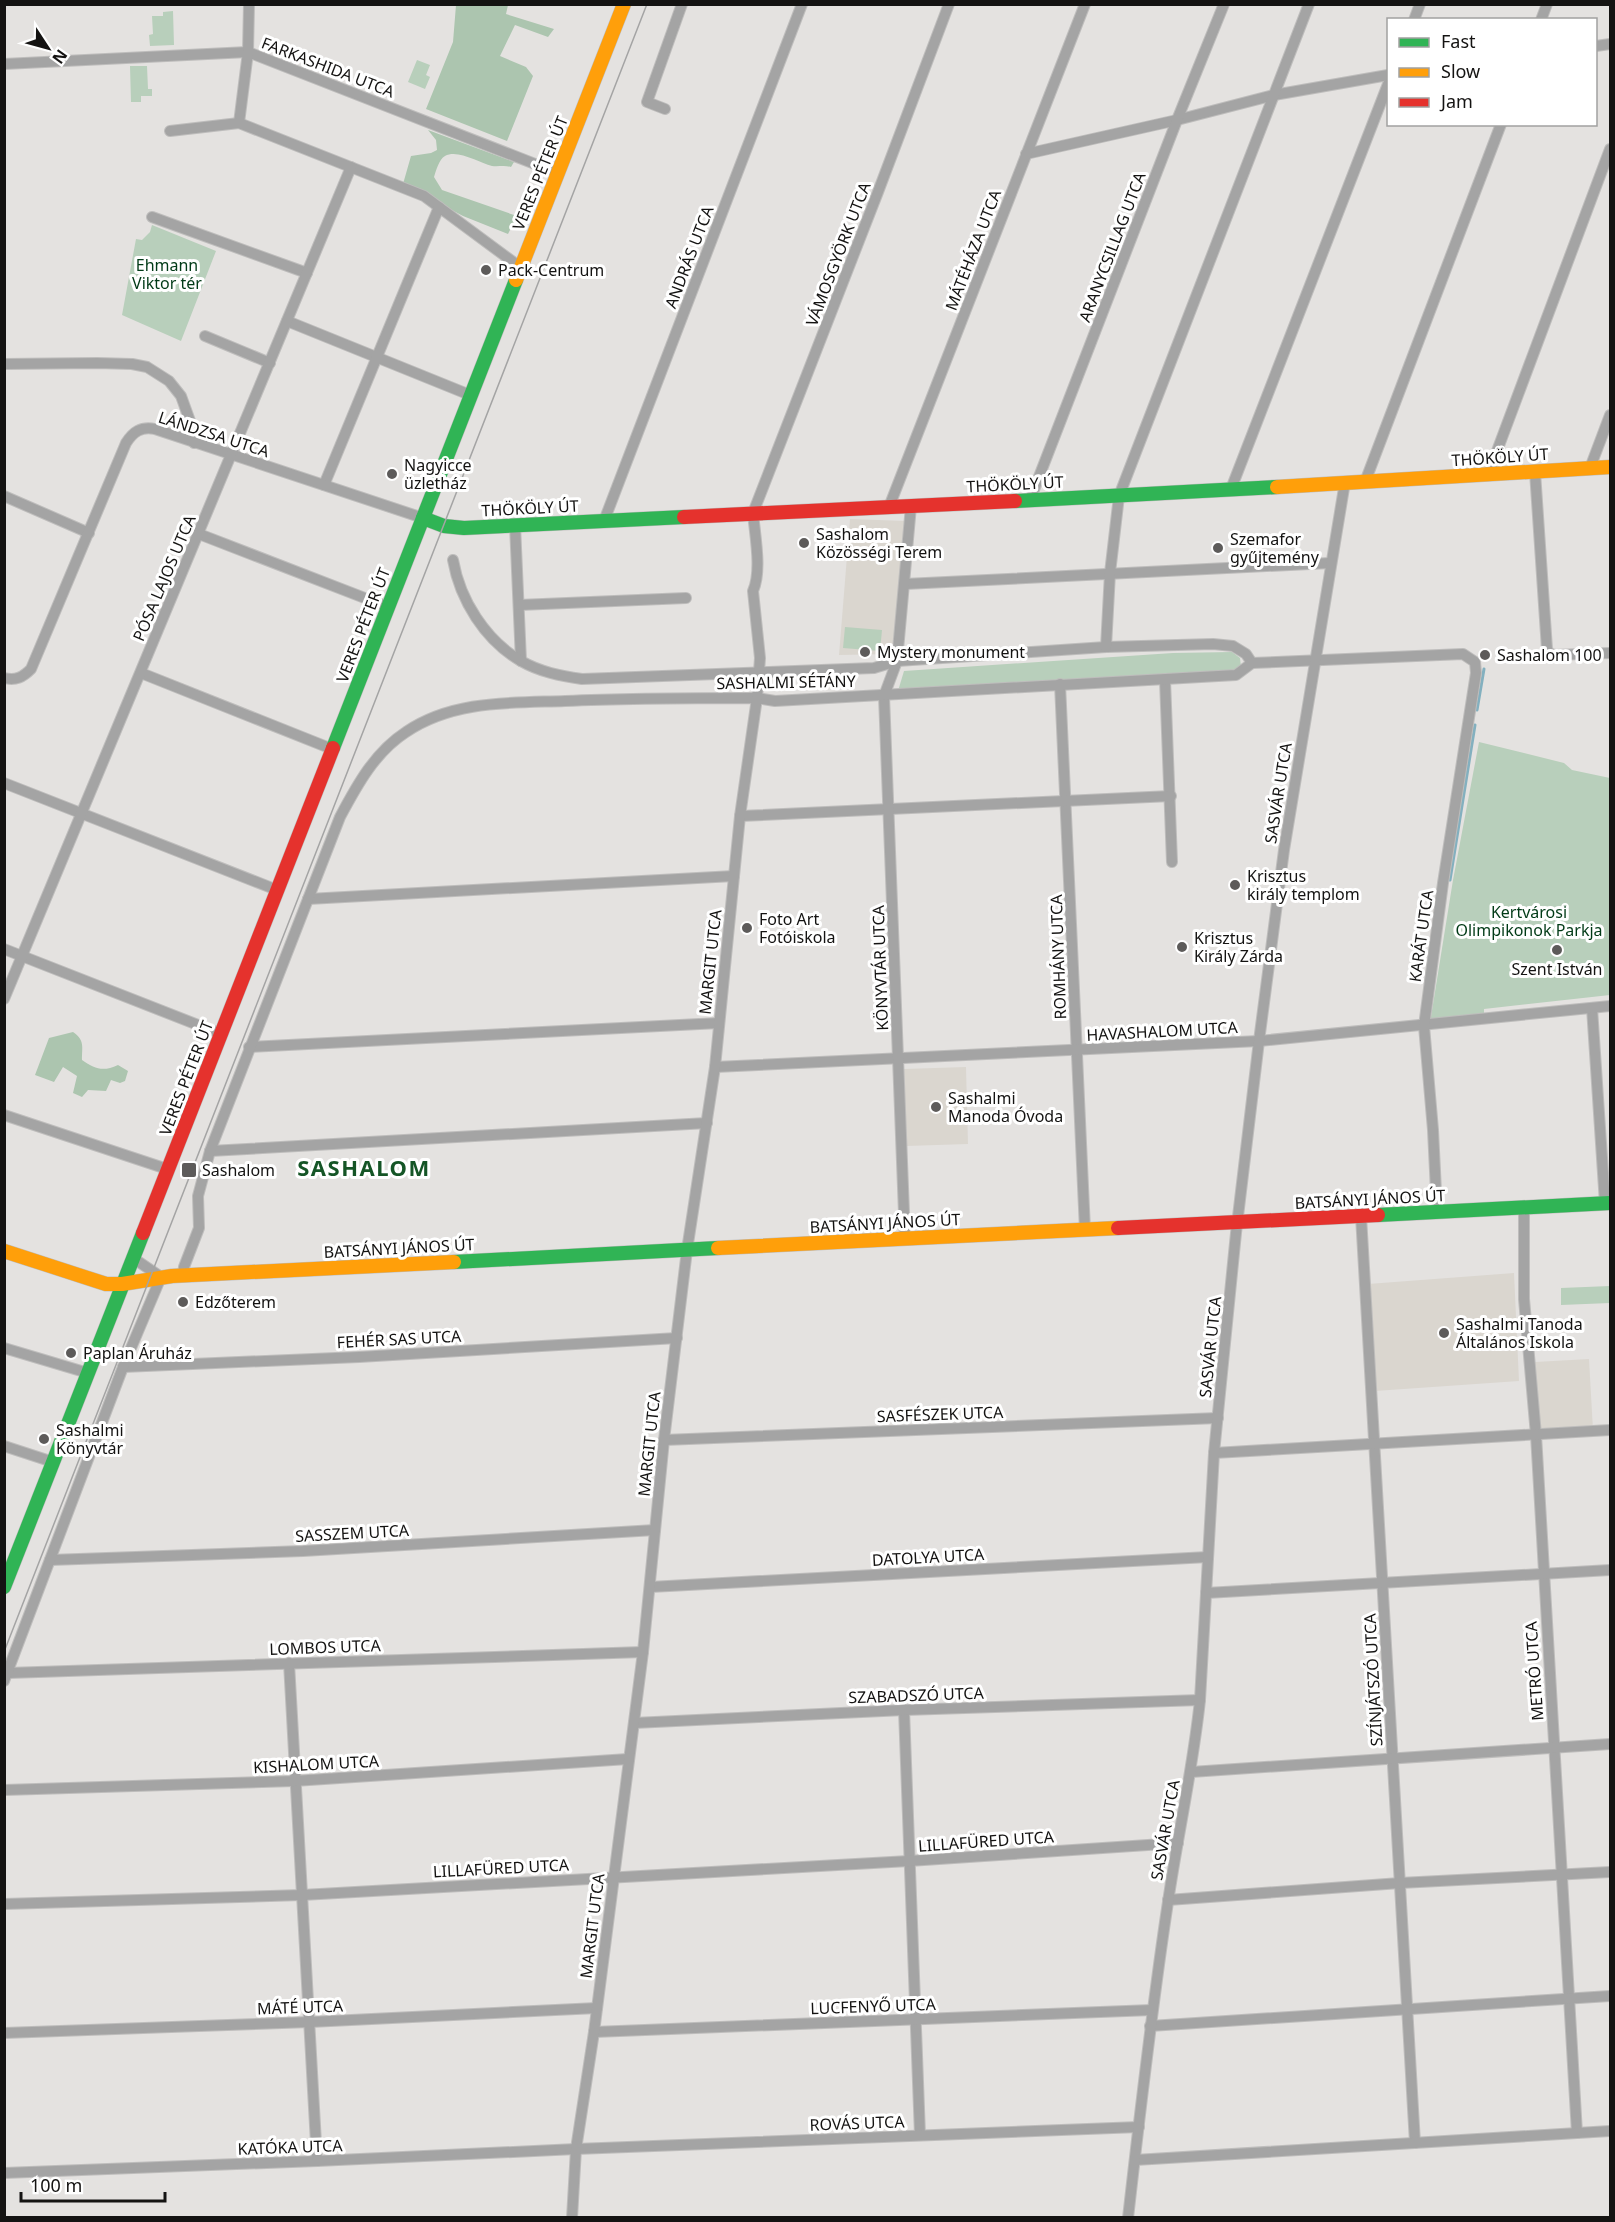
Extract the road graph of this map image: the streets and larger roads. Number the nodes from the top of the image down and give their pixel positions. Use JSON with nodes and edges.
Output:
{"nodes":[{"id":1,"x":249,"y":4,"type":"edge"},
{"id":2,"x":624,"y":4,"type":"edge"},
{"id":3,"x":682,"y":4,"type":"edge"},
{"id":4,"x":802,"y":4,"type":"edge"},
{"id":5,"x":949,"y":4,"type":"edge"},
{"id":6,"x":1085,"y":4,"type":"edge"},
{"id":7,"x":1224,"y":4,"type":"edge"},
{"id":8,"x":1309,"y":4,"type":"edge"},
{"id":9,"x":248,"y":52,"type":"junction"},
{"id":10,"x":4,"y":64,"type":"edge"},
{"id":11,"x":1387,"y":75,"type":"edge"},
{"id":12,"x":1387,"y":89,"type":"edge"},
{"id":13,"x":1274,"y":95,"type":"junction"},
{"id":14,"x":665,"y":109,"type":"dead end"},
{"id":15,"x":1177,"y":120,"type":"junction"},
{"id":16,"x":239,"y":123,"type":"junction"},
{"id":17,"x":1500,"y":126,"type":"edge"},
{"id":18,"x":170,"y":131,"type":"dead end"},
{"id":19,"x":1611,"y":149,"type":"edge"},
{"id":20,"x":1026,"y":154,"type":"junction"},
{"id":21,"x":351,"y":167,"type":"junction"},
{"id":22,"x":558,"y":173,"type":"junction"},
{"id":23,"x":439,"y":207,"type":"junction"},
{"id":24,"x":152,"y":217,"type":"dead end"},
{"id":25,"x":520,"y":267,"type":"junction"},
{"id":26,"x":307,"y":273,"type":"junction"},
{"id":27,"x":287,"y":321,"type":"junction"},
{"id":28,"x":206,"y":336,"type":"dead end"},
{"id":29,"x":378,"y":358,"type":"junction"},
{"id":30,"x":270,"y":363,"type":"junction"},
{"id":31,"x":4,"y":364,"type":"edge"},
{"id":32,"x":470,"y":395,"type":"junction"},
{"id":33,"x":1611,"y":415,"type":"edge"},
{"id":34,"x":194,"y":443,"type":"junction"},
{"id":35,"x":231,"y":456,"type":"junction"},
{"id":36,"x":1611,"y":467,"type":"edge"},
{"id":37,"x":1590,"y":468,"type":"junction"},
{"id":38,"x":1535,"y":472,"type":"junction"},
{"id":39,"x":1488,"y":475,"type":"junction"},
{"id":40,"x":1345,"y":482,"type":"junction"},
{"id":41,"x":1365,"y":482,"type":"junction"},
{"id":42,"x":324,"y":485,"type":"junction"},
{"id":43,"x":1231,"y":489,"type":"junction"},
{"id":44,"x":1119,"y":496,"type":"junction"},
{"id":45,"x":6,"y":499,"type":"edge"},
{"id":46,"x":1030,"y":500,"type":"junction"},
{"id":47,"x":911,"y":506,"type":"junction"},
{"id":48,"x":889,"y":507,"type":"junction"},
{"id":49,"x":753,"y":513,"type":"junction"},
{"id":50,"x":423,"y":518,"type":"junction"},
{"id":51,"x":604,"y":521,"type":"junction"},
{"id":52,"x":515,"y":525,"type":"junction"},
{"id":53,"x":89,"y":533,"type":"junction"},
{"id":54,"x":199,"y":534,"type":"junction"},
{"id":55,"x":453,"y":560,"type":"dead end"},
{"id":56,"x":1330,"y":563,"type":"junction"},
{"id":57,"x":1110,"y":573,"type":"junction"},
{"id":58,"x":904,"y":584,"type":"junction"},
{"id":59,"x":686,"y":598,"type":"dead end"},
{"id":60,"x":519,"y":605,"type":"junction"},
{"id":61,"x":388,"y":607,"type":"junction"},
{"id":62,"x":1106,"y":647,"type":"junction"},
{"id":63,"x":1611,"y":653,"type":"edge"},
{"id":64,"x":1314,"y":659,"type":"junction"},
{"id":65,"x":521,"y":661,"type":"junction"},
{"id":66,"x":897,"y":661,"type":"junction"},
{"id":67,"x":1252,"y":663,"type":"junction"},
{"id":68,"x":1476,"y":666,"type":"joint"},
{"id":69,"x":141,"y":673,"type":"junction"},
{"id":70,"x":758,"y":673,"type":"junction"},
{"id":71,"x":4,"y":678,"type":"edge"},
{"id":72,"x":613,"y":679,"type":"junction"},
{"id":73,"x":1165,"y":680,"type":"junction"},
{"id":74,"x":1060,"y":684,"type":"junction"},
{"id":75,"x":884,"y":696,"type":"junction"},
{"id":76,"x":757,"y":698,"type":"junction"},
{"id":77,"x":614,"y":699,"type":"junction"},
{"id":78,"x":332,"y":749,"type":"junction"},
{"id":79,"x":4,"y":783,"type":"edge"},
{"id":80,"x":1171,"y":796,"type":"junction"},
{"id":81,"x":1067,"y":801,"type":"junction"},
{"id":82,"x":889,"y":809,"type":"junction"},
{"id":83,"x":82,"y":813,"type":"junction"},
{"id":84,"x":740,"y":816,"type":"junction"},
{"id":85,"x":1172,"y":862,"type":"dead end"},
{"id":86,"x":734,"y":876,"type":"junction"},
{"id":87,"x":277,"y":890,"type":"junction"},
{"id":88,"x":308,"y":898,"type":"junction"},
{"id":89,"x":4,"y":949,"type":"edge"},
{"id":90,"x":23,"y":956,"type":"junction"},
{"id":91,"x":4,"y":999,"type":"edge"},
{"id":92,"x":1611,"y":1006,"type":"edge"},
{"id":93,"x":1592,"y":1008,"type":"junction"},
{"id":94,"x":719,"y":1023,"type":"junction"},
{"id":95,"x":1424,"y":1026,"type":"junction"},
{"id":96,"x":221,"y":1034,"type":"junction"},
{"id":97,"x":1259,"y":1041,"type":"junction"},
{"id":98,"x":249,"y":1047,"type":"junction"},
{"id":99,"x":1077,"y":1050,"type":"junction"},
{"id":100,"x":898,"y":1059,"type":"junction"},
{"id":101,"x":714,"y":1067,"type":"junction"},
{"id":102,"x":4,"y":1115,"type":"edge"},
{"id":103,"x":707,"y":1123,"type":"junction"},
{"id":104,"x":210,"y":1151,"type":"junction"},
{"id":105,"x":168,"y":1169,"type":"junction"},
{"id":106,"x":1608,"y":1203,"type":"edge"},
{"id":107,"x":1524,"y":1207,"type":"junction"},
{"id":108,"x":1437,"y":1212,"type":"junction"},
{"id":109,"x":1361,"y":1216,"type":"junction"},
{"id":110,"x":1238,"y":1223,"type":"junction"},
{"id":111,"x":1086,"y":1230,"type":"junction"},
{"id":112,"x":905,"y":1239,"type":"junction"},
{"id":113,"x":687,"y":1250,"type":"junction"},
{"id":114,"x":4,"y":1251,"type":"edge"},
{"id":115,"x":133,"y":1258,"type":"junction"},
{"id":116,"x":183,"y":1275,"type":"junction"},
{"id":117,"x":161,"y":1277,"type":"junction"},
{"id":118,"x":122,"y":1284,"type":"junction"},
{"id":119,"x":676,"y":1338,"type":"junction"},
{"id":120,"x":4,"y":1347,"type":"edge"},
{"id":121,"x":123,"y":1367,"type":"junction"},
{"id":122,"x":88,"y":1373,"type":"junction"},
{"id":123,"x":1218,"y":1418,"type":"junction"},
{"id":124,"x":1611,"y":1430,"type":"edge"},
{"id":125,"x":1536,"y":1435,"type":"junction"},
{"id":126,"x":664,"y":1440,"type":"junction"},
{"id":127,"x":1374,"y":1444,"type":"junction"},
{"id":128,"x":4,"y":1446,"type":"edge"},
{"id":129,"x":1214,"y":1453,"type":"junction"},
{"id":130,"x":53,"y":1462,"type":"junction"},
{"id":131,"x":655,"y":1530,"type":"junction"},
{"id":132,"x":1208,"y":1557,"type":"junction"},
{"id":133,"x":50,"y":1560,"type":"junction"},
{"id":134,"x":1611,"y":1570,"type":"edge"},
{"id":135,"x":1543,"y":1574,"type":"junction"},
{"id":136,"x":1383,"y":1583,"type":"junction"},
{"id":137,"x":4,"y":1587,"type":"edge"},
{"id":138,"x":650,"y":1587,"type":"junction"},
{"id":139,"x":1206,"y":1593,"type":"junction"},
{"id":140,"x":643,"y":1652,"type":"junction"},
{"id":141,"x":289,"y":1663,"type":"junction"},
{"id":142,"x":6,"y":1677,"type":"edge"},
{"id":143,"x":1200,"y":1700,"type":"junction"},
{"id":144,"x":904,"y":1710,"type":"junction"},
{"id":145,"x":634,"y":1723,"type":"junction"},
{"id":146,"x":1611,"y":1744,"type":"edge"},
{"id":147,"x":1555,"y":1749,"type":"junction"},
{"id":148,"x":1393,"y":1758,"type":"junction"},
{"id":149,"x":628,"y":1759,"type":"junction"},
{"id":150,"x":1191,"y":1772,"type":"junction"},
{"id":151,"x":294,"y":1781,"type":"junction"},
{"id":152,"x":4,"y":1790,"type":"edge"},
{"id":153,"x":1178,"y":1843,"type":"junction"},
{"id":154,"x":909,"y":1861,"type":"junction"},
{"id":155,"x":1611,"y":1872,"type":"edge"},
{"id":156,"x":1561,"y":1875,"type":"junction"},
{"id":157,"x":613,"y":1876,"type":"junction"},
{"id":158,"x":1400,"y":1883,"type":"junction"},
{"id":159,"x":302,"y":1895,"type":"junction"},
{"id":160,"x":1168,"y":1900,"type":"junction"},
{"id":161,"x":4,"y":1904,"type":"edge"},
{"id":162,"x":1611,"y":1996,"type":"edge"},
{"id":163,"x":1570,"y":2000,"type":"junction"},
{"id":164,"x":597,"y":2008,"type":"junction"},
{"id":165,"x":1407,"y":2008,"type":"junction"},
{"id":166,"x":1152,"y":2010,"type":"junction"},
{"id":167,"x":915,"y":2019,"type":"junction"},
{"id":168,"x":310,"y":2022,"type":"junction"},
{"id":169,"x":1150,"y":2026,"type":"junction"},
{"id":170,"x":4,"y":2032,"type":"edge"},
{"id":171,"x":594,"y":2032,"type":"junction"},
{"id":172,"x":1139,"y":2127,"type":"junction"},
{"id":173,"x":1611,"y":2131,"type":"edge"},
{"id":174,"x":1577,"y":2133,"type":"junction"},
{"id":175,"x":920,"y":2135,"type":"junction"},
{"id":176,"x":1415,"y":2143,"type":"junction"},
{"id":177,"x":576,"y":2149,"type":"junction"},
{"id":178,"x":1135,"y":2160,"type":"junction"},
{"id":179,"x":317,"y":2161,"type":"junction"},
{"id":180,"x":4,"y":2173,"type":"edge"},
{"id":181,"x":572,"y":2217,"type":"edge"},
{"id":182,"x":1128,"y":2217,"type":"edge"}],
"edges":[{"from":1,"to":9,"type":"street"},
{"from":2,"to":22,"type":"street","name":"VERES PÉTER ÚT"},
{"from":3,"to":14,"type":"street"},
{"from":4,"to":51,"type":"street","name":"ANDRÁS UTCA"},
{"from":5,"to":49,"type":"street","name":"VÁMOSGYÖRK UTCA"},
{"from":6,"to":20,"type":"street","name":"MÁTÉHÁZA UTCA"},
{"from":7,"to":15,"type":"street","name":"ARANYCSILLAG UTCA"},
{"from":8,"to":13,"type":"street"},
{"from":9,"to":10,"type":"street","name":"FARKASHIDA UTCA"},
{"from":9,"to":16,"type":"street"},
{"from":9,"to":22,"type":"street","name":"FARKASHIDA UTCA"},
{"from":11,"to":13,"type":"street"},
{"from":12,"to":43,"type":"street"},
{"from":13,"to":15,"type":"street"},
{"from":13,"to":44,"type":"street"},
{"from":15,"to":20,"type":"street"},
{"from":15,"to":46,"type":"street","name":"ARANYCSILLAG UTCA"},
{"from":16,"to":18,"type":"street"},
{"from":16,"to":21,"type":"street"},
{"from":17,"to":41,"type":"street"},
{"from":19,"to":39,"type":"street"},
{"from":20,"to":48,"type":"street","name":"MÁTÉHÁZA UTCA"},
{"from":21,"to":23,"type":"street"},
{"from":21,"to":26,"type":"street","name":"PÓSA LAJOS UTCA"},
{"from":22,"to":25,"type":"street","name":"VERES PÉTER ÚT"},
{"from":23,"to":25,"type":"street"},
{"from":23,"to":29,"type":"street"},
{"from":24,"to":26,"type":"street"},
{"from":25,"to":32,"type":"street","name":"VERES PÉTER ÚT"},
{"from":26,"to":27,"type":"street","name":"PÓSA LAJOS UTCA"},
{"from":27,"to":29,"type":"street"},
{"from":27,"to":30,"type":"street","name":"PÓSA LAJOS UTCA"},
{"from":28,"to":30,"type":"street"},
{"from":29,"to":32,"type":"street"},
{"from":29,"to":42,"type":"street"},
{"from":30,"to":35,"type":"street","name":"PÓSA LAJOS UTCA"},
{"from":31,"to":34,"type":"street"},
{"from":32,"to":50,"type":"street","name":"VERES PÉTER ÚT"},
{"from":33,"to":37,"type":"street"},
{"from":34,"to":35,"type":"street","name":"LÁNDZSA UTCA"},
{"from":34,"to":53,"type":"street","name":"LÁNDZSA UTCA"},
{"from":35,"to":42,"type":"street","name":"LÁNDZSA UTCA"},
{"from":35,"to":54,"type":"street","name":"PÓSA LAJOS UTCA"},
{"from":36,"to":37,"type":"street","name":"THÖKÖLY ÚT"},
{"from":37,"to":38,"type":"street","name":"THÖKÖLY ÚT"},
{"from":38,"to":39,"type":"street","name":"THÖKÖLY ÚT"},
{"from":38,"to":63,"type":"street"},
{"from":39,"to":41,"type":"street","name":"THÖKÖLY ÚT"},
{"from":40,"to":41,"type":"street","name":"THÖKÖLY ÚT"},
{"from":40,"to":43,"type":"street","name":"THÖKÖLY ÚT"},
{"from":40,"to":56,"type":"street","name":"SASVÁR UTCA"},
{"from":42,"to":50,"type":"street","name":"LÁNDZSA UTCA"},
{"from":43,"to":44,"type":"street","name":"THÖKÖLY ÚT"},
{"from":44,"to":46,"type":"street","name":"THÖKÖLY ÚT"},
{"from":44,"to":57,"type":"street"},
{"from":45,"to":53,"type":"street"},
{"from":46,"to":47,"type":"street","name":"THÖKÖLY ÚT"},
{"from":47,"to":48,"type":"street","name":"THÖKÖLY ÚT"},
{"from":47,"to":58,"type":"street"},
{"from":48,"to":49,"type":"street","name":"THÖKÖLY ÚT"},
{"from":49,"to":51,"type":"street","name":"THÖKÖLY ÚT"},
{"from":49,"to":70,"type":"street","name":"MARGIT UTCA"},
{"from":50,"to":52,"type":"street","name":"THÖKÖLY ÚT"},
{"from":50,"to":61,"type":"street","name":"VERES PÉTER ÚT"},
{"from":51,"to":52,"type":"street","name":"THÖKÖLY ÚT"},
{"from":52,"to":60,"type":"street"},
{"from":53,"to":71,"type":"street","name":"LÁNDZSA UTCA"},
{"from":54,"to":61,"type":"street"},
{"from":54,"to":69,"type":"street","name":"PÓSA LAJOS UTCA"},
{"from":55,"to":65,"type":"street","name":"SASHALMI SÉTÁNY"},
{"from":56,"to":57,"type":"street"},
{"from":56,"to":64,"type":"street","name":"SASVÁR UTCA"},
{"from":57,"to":58,"type":"street"},
{"from":57,"to":62,"type":"street"},
{"from":58,"to":66,"type":"street"},
{"from":59,"to":60,"type":"street"},
{"from":60,"to":65,"type":"street"},
{"from":61,"to":78,"type":"street","name":"VERES PÉTER ÚT"},
{"from":62,"to":66,"type":"street","name":"SASHALMI SÉTÁNY"},
{"from":62,"to":67,"type":"street","name":"SASHALMI SÉTÁNY"},
{"from":64,"to":67,"type":"street","name":"SASHALMI SÉTÁNY"},
{"from":64,"to":68,"type":"street","name":"SASHALMI SÉTÁNY"},
{"from":64,"to":97,"type":"street","name":"SASVÁR UTCA"},
{"from":65,"to":72,"type":"street","name":"SASHALMI SÉTÁNY"},
{"from":66,"to":70,"type":"street","name":"SASHALMI SÉTÁNY"},
{"from":66,"to":75,"type":"street"},
{"from":67,"to":73,"type":"street","name":"SASHALMI SÉTÁNY"},
{"from":68,"to":95,"type":"street","name":"KARÁT UTCA"},
{"from":69,"to":78,"type":"street"},
{"from":69,"to":83,"type":"street","name":"PÓSA LAJOS UTCA"},
{"from":70,"to":72,"type":"street","name":"SASHALMI SÉTÁNY"},
{"from":70,"to":76,"type":"street","name":"MARGIT UTCA"},
{"from":72,"to":77,"type":"street"},
{"from":73,"to":74,"type":"street","name":"SASHALMI SÉTÁNY"},
{"from":73,"to":80,"type":"street"},
{"from":74,"to":75,"type":"street","name":"SASHALMI SÉTÁNY"},
{"from":74,"to":81,"type":"street","name":"ROMHÁNY UTCA"},
{"from":75,"to":76,"type":"street","name":"SASHALMI SÉTÁNY"},
{"from":75,"to":82,"type":"street","name":"KÖNYVTÁR UTCA"},
{"from":76,"to":77,"type":"street","name":"SASHALMI SÉTÁNY"},
{"from":76,"to":84,"type":"street","name":"MARGIT UTCA"},
{"from":77,"to":88,"type":"street","name":"SASHALMI SÉTÁNY"},
{"from":78,"to":87,"type":"street","name":"VERES PÉTER ÚT"},
{"from":79,"to":83,"type":"street"},
{"from":80,"to":81,"type":"street"},
{"from":80,"to":85,"type":"street"},
{"from":81,"to":82,"type":"street"},
{"from":81,"to":99,"type":"street","name":"ROMHÁNY UTCA"},
{"from":82,"to":84,"type":"street"},
{"from":82,"to":100,"type":"street","name":"KÖNYVTÁR UTCA"},
{"from":83,"to":87,"type":"street"},
{"from":83,"to":90,"type":"street","name":"PÓSA LAJOS UTCA"},
{"from":84,"to":86,"type":"street","name":"MARGIT UTCA"},
{"from":86,"to":88,"type":"street"},
{"from":86,"to":94,"type":"street","name":"MARGIT UTCA"},
{"from":87,"to":96,"type":"street","name":"VERES PÉTER ÚT"},
{"from":88,"to":98,"type":"street"},
{"from":89,"to":90,"type":"street"},
{"from":90,"to":91,"type":"street","name":"PÓSA LAJOS UTCA"},
{"from":90,"to":96,"type":"street"},
{"from":92,"to":93,"type":"street","name":"HAVASHALOM UTCA"},
{"from":93,"to":95,"type":"street","name":"HAVASHALOM UTCA"},
{"from":93,"to":106,"type":"street"},
{"from":94,"to":98,"type":"street"},
{"from":94,"to":101,"type":"street","name":"MARGIT UTCA"},
{"from":95,"to":97,"type":"street","name":"HAVASHALOM UTCA"},
{"from":95,"to":108,"type":"street","name":"KARÁT UTCA"},
{"from":96,"to":105,"type":"street","name":"VERES PÉTER ÚT"},
{"from":97,"to":99,"type":"street","name":"HAVASHALOM UTCA"},
{"from":97,"to":110,"type":"street","name":"SASVÁR UTCA"},
{"from":98,"to":104,"type":"street"},
{"from":99,"to":100,"type":"street","name":"HAVASHALOM UTCA"},
{"from":99,"to":111,"type":"street","name":"ROMHÁNY UTCA"},
{"from":100,"to":101,"type":"street","name":"HAVASHALOM UTCA"},
{"from":100,"to":112,"type":"street","name":"KÖNYVTÁR UTCA"},
{"from":101,"to":103,"type":"street","name":"MARGIT UTCA"},
{"from":102,"to":105,"type":"street"},
{"from":103,"to":104,"type":"street"},
{"from":103,"to":113,"type":"street","name":"MARGIT UTCA"},
{"from":104,"to":116,"type":"street"},
{"from":105,"to":115,"type":"street","name":"VERES PÉTER ÚT"},
{"from":106,"to":107,"type":"street","name":"BATSÁNYI JÁNOS ÚT"},
{"from":107,"to":108,"type":"street","name":"BATSÁNYI JÁNOS ÚT"},
{"from":107,"to":125,"type":"street","name":"METRÓ UTCA"},
{"from":108,"to":109,"type":"street","name":"BATSÁNYI JÁNOS ÚT"},
{"from":109,"to":110,"type":"street","name":"BATSÁNYI JÁNOS ÚT"},
{"from":109,"to":127,"type":"street","name":"SZÍNJÁTSZÓ UTCA"},
{"from":110,"to":111,"type":"street","name":"BATSÁNYI JÁNOS ÚT"},
{"from":110,"to":123,"type":"street","name":"SASVÁR UTCA"},
{"from":111,"to":112,"type":"street","name":"BATSÁNYI JÁNOS ÚT"},
{"from":112,"to":113,"type":"street","name":"BATSÁNYI JÁNOS ÚT"},
{"from":113,"to":116,"type":"street","name":"BATSÁNYI JÁNOS ÚT"},
{"from":113,"to":119,"type":"street","name":"MARGIT UTCA"},
{"from":114,"to":118,"type":"street","name":"BATSÁNYI JÁNOS ÚT"},
{"from":115,"to":117,"type":"street"},
{"from":115,"to":118,"type":"street","name":"VERES PÉTER ÚT"},
{"from":116,"to":117,"type":"street","name":"BATSÁNYI JÁNOS ÚT"},
{"from":117,"to":118,"type":"street","name":"BATSÁNYI JÁNOS ÚT"},
{"from":117,"to":121,"type":"street"},
{"from":118,"to":122,"type":"street","name":"VERES PÉTER ÚT"},
{"from":119,"to":121,"type":"street","name":"FEHÉR SAS UTCA"},
{"from":119,"to":126,"type":"street","name":"MARGIT UTCA"},
{"from":120,"to":122,"type":"street"},
{"from":121,"to":133,"type":"street"},
{"from":122,"to":130,"type":"street","name":"VERES PÉTER ÚT"},
{"from":123,"to":126,"type":"street","name":"SASFÉSZEK UTCA"},
{"from":123,"to":129,"type":"street","name":"SASVÁR UTCA"},
{"from":124,"to":125,"type":"street"},
{"from":125,"to":127,"type":"street"},
{"from":125,"to":135,"type":"street","name":"METRÓ UTCA"},
{"from":126,"to":131,"type":"street","name":"MARGIT UTCA"},
{"from":127,"to":129,"type":"street"},
{"from":127,"to":136,"type":"street","name":"SZÍNJÁTSZÓ UTCA"},
{"from":128,"to":130,"type":"street"},
{"from":129,"to":132,"type":"street","name":"SASVÁR UTCA"},
{"from":130,"to":137,"type":"street","name":"VERES PÉTER ÚT"},
{"from":131,"to":133,"type":"street","name":"SASSZEM UTCA"},
{"from":131,"to":138,"type":"street","name":"MARGIT UTCA"},
{"from":132,"to":138,"type":"street","name":"DATOLYA UTCA"},
{"from":132,"to":139,"type":"street","name":"SASVÁR UTCA"},
{"from":133,"to":142,"type":"street"},
{"from":134,"to":135,"type":"street"},
{"from":135,"to":136,"type":"street"},
{"from":135,"to":147,"type":"street","name":"METRÓ UTCA"},
{"from":136,"to":139,"type":"street"},
{"from":136,"to":148,"type":"street","name":"SZÍNJÁTSZÓ UTCA"},
{"from":138,"to":140,"type":"street","name":"MARGIT UTCA"},
{"from":139,"to":143,"type":"street","name":"SASVÁR UTCA"},
{"from":140,"to":141,"type":"street","name":"LOMBOS UTCA"},
{"from":140,"to":145,"type":"street","name":"MARGIT UTCA"},
{"from":141,"to":142,"type":"street","name":"LOMBOS UTCA"},
{"from":141,"to":151,"type":"street"},
{"from":143,"to":144,"type":"street","name":"SZABADSZÓ UTCA"},
{"from":143,"to":150,"type":"street","name":"SASVÁR UTCA"},
{"from":144,"to":145,"type":"street","name":"SZABADSZÓ UTCA"},
{"from":144,"to":154,"type":"street"},
{"from":145,"to":149,"type":"street","name":"MARGIT UTCA"},
{"from":146,"to":147,"type":"street"},
{"from":147,"to":148,"type":"street"},
{"from":147,"to":156,"type":"street","name":"METRÓ UTCA"},
{"from":148,"to":150,"type":"street"},
{"from":148,"to":158,"type":"street","name":"SZÍNJÁTSZÓ UTCA"},
{"from":149,"to":151,"type":"street","name":"KISHALOM UTCA"},
{"from":149,"to":157,"type":"street","name":"MARGIT UTCA"},
{"from":150,"to":153,"type":"street","name":"SASVÁR UTCA"},
{"from":151,"to":152,"type":"street","name":"KISHALOM UTCA"},
{"from":151,"to":159,"type":"street"},
{"from":153,"to":154,"type":"street","name":"LILLAFÜRED UTCA"},
{"from":153,"to":160,"type":"street","name":"SASVÁR UTCA"},
{"from":154,"to":157,"type":"street","name":"LILLAFÜRED UTCA"},
{"from":154,"to":167,"type":"street"},
{"from":155,"to":156,"type":"street"},
{"from":156,"to":158,"type":"street"},
{"from":156,"to":163,"type":"street","name":"METRÓ UTCA"},
{"from":157,"to":159,"type":"street","name":"LILLAFÜRED UTCA"},
{"from":157,"to":164,"type":"street","name":"MARGIT UTCA"},
{"from":158,"to":160,"type":"street"},
{"from":158,"to":165,"type":"street","name":"SZÍNJÁTSZÓ UTCA"},
{"from":159,"to":161,"type":"street","name":"LILLAFÜRED UTCA"},
{"from":159,"to":168,"type":"street"},
{"from":160,"to":166,"type":"street","name":"SASVÁR UTCA"},
{"from":162,"to":163,"type":"street"},
{"from":163,"to":165,"type":"street"},
{"from":163,"to":174,"type":"street","name":"METRÓ UTCA"},
{"from":164,"to":168,"type":"street","name":"MÁTÉ UTCA"},
{"from":164,"to":171,"type":"street","name":"MARGIT UTCA"},
{"from":165,"to":169,"type":"street"},
{"from":165,"to":176,"type":"street","name":"SZÍNJÁTSZÓ UTCA"},
{"from":166,"to":167,"type":"street","name":"LUCFENYŐ UTCA"},
{"from":166,"to":169,"type":"street","name":"SASVÁR UTCA"},
{"from":167,"to":171,"type":"street","name":"LUCFENYŐ UTCA"},
{"from":167,"to":175,"type":"street"},
{"from":168,"to":170,"type":"street","name":"MÁTÉ UTCA"},
{"from":168,"to":179,"type":"street"},
{"from":169,"to":172,"type":"street","name":"SASVÁR UTCA"},
{"from":171,"to":177,"type":"street","name":"MARGIT UTCA"},
{"from":172,"to":175,"type":"street","name":"ROVÁS UTCA"},
{"from":172,"to":178,"type":"street","name":"SASVÁR UTCA"},
{"from":173,"to":174,"type":"street"},
{"from":174,"to":176,"type":"street"},
{"from":175,"to":177,"type":"street","name":"ROVÁS UTCA"},
{"from":176,"to":178,"type":"street"},
{"from":177,"to":179,"type":"street","name":"KATÓKA UTCA"},
{"from":177,"to":181,"type":"street","name":"MARGIT UTCA"},
{"from":178,"to":182,"type":"street","name":"SASVÁR UTCA"},
{"from":179,"to":180,"type":"street","name":"KATÓKA UTCA"}]}
